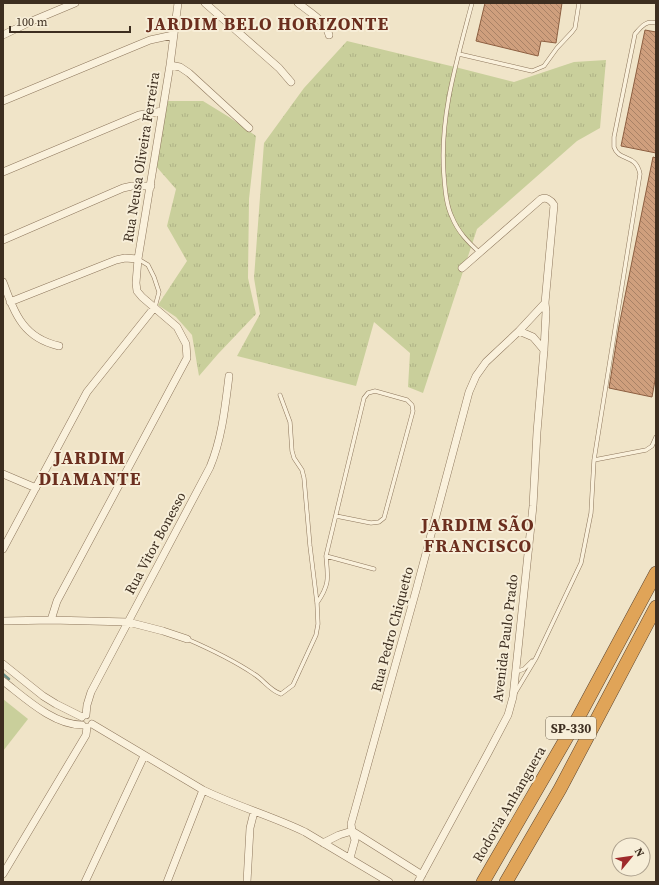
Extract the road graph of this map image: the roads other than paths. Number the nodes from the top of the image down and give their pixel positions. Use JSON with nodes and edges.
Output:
{"nodes":[{"id":1,"x":75,"y":3,"type":"edge"},
{"id":2,"x":178,"y":3,"type":"edge"},
{"id":3,"x":205,"y":3,"type":"edge"},
{"id":4,"x":298,"y":3,"type":"edge"},
{"id":5,"x":472,"y":3,"type":"edge"},
{"id":6,"x":579,"y":3,"type":"edge"},
{"id":7,"x":656,"y":23,"type":"edge"},
{"id":8,"x":3,"y":35,"type":"edge"},
{"id":9,"x":173,"y":35,"type":"junction"},
{"id":10,"x":329,"y":35,"type":"dead end"},
{"id":11,"x":459,"y":54,"type":"junction"},
{"id":12,"x":170,"y":65,"type":"junction"},
{"id":13,"x":291,"y":82,"type":"dead end"},
{"id":14,"x":3,"y":101,"type":"edge"},
{"id":15,"x":162,"y":111,"type":"junction"},
{"id":16,"x":249,"y":128,"type":"dead end"},
{"id":17,"x":3,"y":172,"type":"edge"},
{"id":18,"x":151,"y":186,"type":"junction"},
{"id":19,"x":3,"y":240,"type":"edge"},
{"id":20,"x":480,"y":253,"type":"junction"},
{"id":21,"x":138,"y":259,"type":"junction"},
{"id":22,"x":462,"y":268,"type":"dead end"},
{"id":23,"x":3,"y":282,"type":"edge"},
{"id":24,"x":10,"y":302,"type":"junction"},
{"id":25,"x":545,"y":303,"type":"junction"},
{"id":26,"x":154,"y":308,"type":"junction"},
{"id":27,"x":533,"y":316,"type":"junction"},
{"id":28,"x":546,"y":325,"type":"junction"},
{"id":29,"x":519,"y":331,"type":"junction"},
{"id":30,"x":59,"y":346,"type":"dead end"},
{"id":31,"x":544,"y":350,"type":"junction"},
{"id":32,"x":229,"y":376,"type":"dead end"},
{"id":33,"x":280,"y":395,"type":"dead end"},
{"id":34,"x":656,"y":438,"type":"edge"},
{"id":35,"x":594,"y":460,"type":"junction"},
{"id":36,"x":3,"y":474,"type":"edge"},
{"id":37,"x":36,"y":488,"type":"junction"},
{"id":38,"x":336,"y":516,"type":"junction"},
{"id":39,"x":3,"y":549,"type":"edge"},
{"id":40,"x":326,"y":556,"type":"junction"},
{"id":41,"x":374,"y":569,"type":"dead end"},
{"id":42,"x":656,"y":573,"type":"edge"},
{"id":43,"x":317,"y":603,"type":"junction"},
{"id":44,"x":656,"y":607,"type":"edge"},
{"id":45,"x":51,"y":620,"type":"junction"},
{"id":46,"x":3,"y":621,"type":"edge"},
{"id":47,"x":128,"y":622,"type":"junction"},
{"id":48,"x":187,"y":640,"type":"joint"},
{"id":49,"x":536,"y":658,"type":"junction"},
{"id":50,"x":3,"y":664,"type":"edge"},
{"id":51,"x":516,"y":672,"type":"junction"},
{"id":52,"x":3,"y":681,"type":"edge"},
{"id":53,"x":513,"y":697,"type":"junction"},
{"id":54,"x":86,"y":722,"type":"junction"},
{"id":55,"x":144,"y":756,"type":"junction"},
{"id":56,"x":203,"y":790,"type":"junction"},
{"id":57,"x":254,"y":812,"type":"junction"},
{"id":58,"x":352,"y":831,"type":"junction"},
{"id":59,"x":323,"y":843,"type":"junction"},
{"id":60,"x":350,"y":858,"type":"junction"},
{"id":61,"x":3,"y":874,"type":"edge"},
{"id":62,"x":422,"y":875,"type":"junction"},
{"id":63,"x":85,"y":882,"type":"edge"},
{"id":64,"x":167,"y":882,"type":"edge"},
{"id":65,"x":246,"y":882,"type":"edge"},
{"id":66,"x":389,"y":882,"type":"edge"},
{"id":67,"x":418,"y":882,"type":"edge"},
{"id":68,"x":483,"y":882,"type":"edge"},
{"id":69,"x":506,"y":882,"type":"edge"}],
"edges":[{"from":1,"to":8,"type":"street"},
{"from":2,"to":9,"type":"street","name":"Rua Neusa Oliveira Ferreira"},
{"from":3,"to":13,"type":"street"},
{"from":4,"to":10,"type":"street"},
{"from":5,"to":11,"type":"lane"},
{"from":6,"to":11,"type":"lane"},
{"from":7,"to":35,"type":"lane"},
{"from":9,"to":12,"type":"street","name":"Rua Neusa Oliveira Ferreira"},
{"from":9,"to":14,"type":"street"},
{"from":11,"to":20,"type":"lane"},
{"from":12,"to":15,"type":"street","name":"Rua Neusa Oliveira Ferreira"},
{"from":12,"to":16,"type":"street"},
{"from":15,"to":17,"type":"street"},
{"from":15,"to":18,"type":"street","name":"Rua Neusa Oliveira Ferreira"},
{"from":18,"to":19,"type":"street"},
{"from":18,"to":21,"type":"street","name":"Rua Neusa Oliveira Ferreira"},
{"from":20,"to":22,"type":"street"},
{"from":20,"to":25,"type":"street","name":"Avenida Paulo Prado"},
{"from":21,"to":24,"type":"street"},
{"from":21,"to":26,"type":"street","name":"Rua Neusa Oliveira Ferreira"},
{"from":21,"to":26,"type":"lane"},
{"from":23,"to":24,"type":"street"},
{"from":24,"to":30,"type":"street"},
{"from":25,"to":27,"type":"street","name":"Rua Pedro Chiquetto"},
{"from":25,"to":28,"type":"street","name":"Avenida Paulo Prado"},
{"from":26,"to":37,"type":"street"},
{"from":26,"to":45,"type":"street","name":"Rua Neusa Oliveira Ferreira"},
{"from":27,"to":28,"type":"street"},
{"from":27,"to":29,"type":"street","name":"Rua Pedro Chiquetto"},
{"from":28,"to":31,"type":"street","name":"Avenida Paulo Prado"},
{"from":29,"to":31,"type":"street"},
{"from":29,"to":58,"type":"street","name":"Rua Pedro Chiquetto"},
{"from":31,"to":51,"type":"street","name":"Avenida Paulo Prado"},
{"from":32,"to":47,"type":"street","name":"Rua Vitor Bonesso"},
{"from":33,"to":43,"type":"lane"},
{"from":34,"to":35,"type":"lane"},
{"from":35,"to":49,"type":"lane"},
{"from":36,"to":37,"type":"street"},
{"from":37,"to":39,"type":"street"},
{"from":38,"to":38,"type":"lane"},
{"from":38,"to":40,"type":"lane"},
{"from":40,"to":41,"type":"lane"},
{"from":40,"to":43,"type":"lane"},
{"from":42,"to":68,"type":"highway","name":"Rodovia Anhanguera","number":"SP-330"},
{"from":43,"to":48,"type":"lane"},
{"from":44,"to":69,"type":"highway","number":"SP-330"},
{"from":45,"to":46,"type":"street"},
{"from":45,"to":47,"type":"street"},
{"from":47,"to":48,"type":"street"},
{"from":47,"to":54,"type":"street","name":"Rua Vitor Bonesso"},
{"from":49,"to":51,"type":"lane"},
{"from":49,"to":53,"type":"lane"},
{"from":50,"to":54,"type":"street"},
{"from":51,"to":53,"type":"street","name":"Avenida Paulo Prado"},
{"from":52,"to":54,"type":"street"},
{"from":53,"to":62,"type":"street","name":"Avenida Paulo Prado"},
{"from":54,"to":55,"type":"street"},
{"from":54,"to":61,"type":"street","name":"Rua Vitor Bonesso"},
{"from":55,"to":56,"type":"street"},
{"from":55,"to":63,"type":"street"},
{"from":56,"to":57,"type":"street"},
{"from":56,"to":64,"type":"street"},
{"from":57,"to":59,"type":"street"},
{"from":57,"to":65,"type":"street"},
{"from":58,"to":59,"type":"street"},
{"from":58,"to":60,"type":"street","name":"Rua Pedro Chiquetto"},
{"from":58,"to":62,"type":"street"},
{"from":59,"to":60,"type":"street"},
{"from":60,"to":66,"type":"street"},
{"from":62,"to":67,"type":"street","name":"Avenida Paulo Prado"}]}
